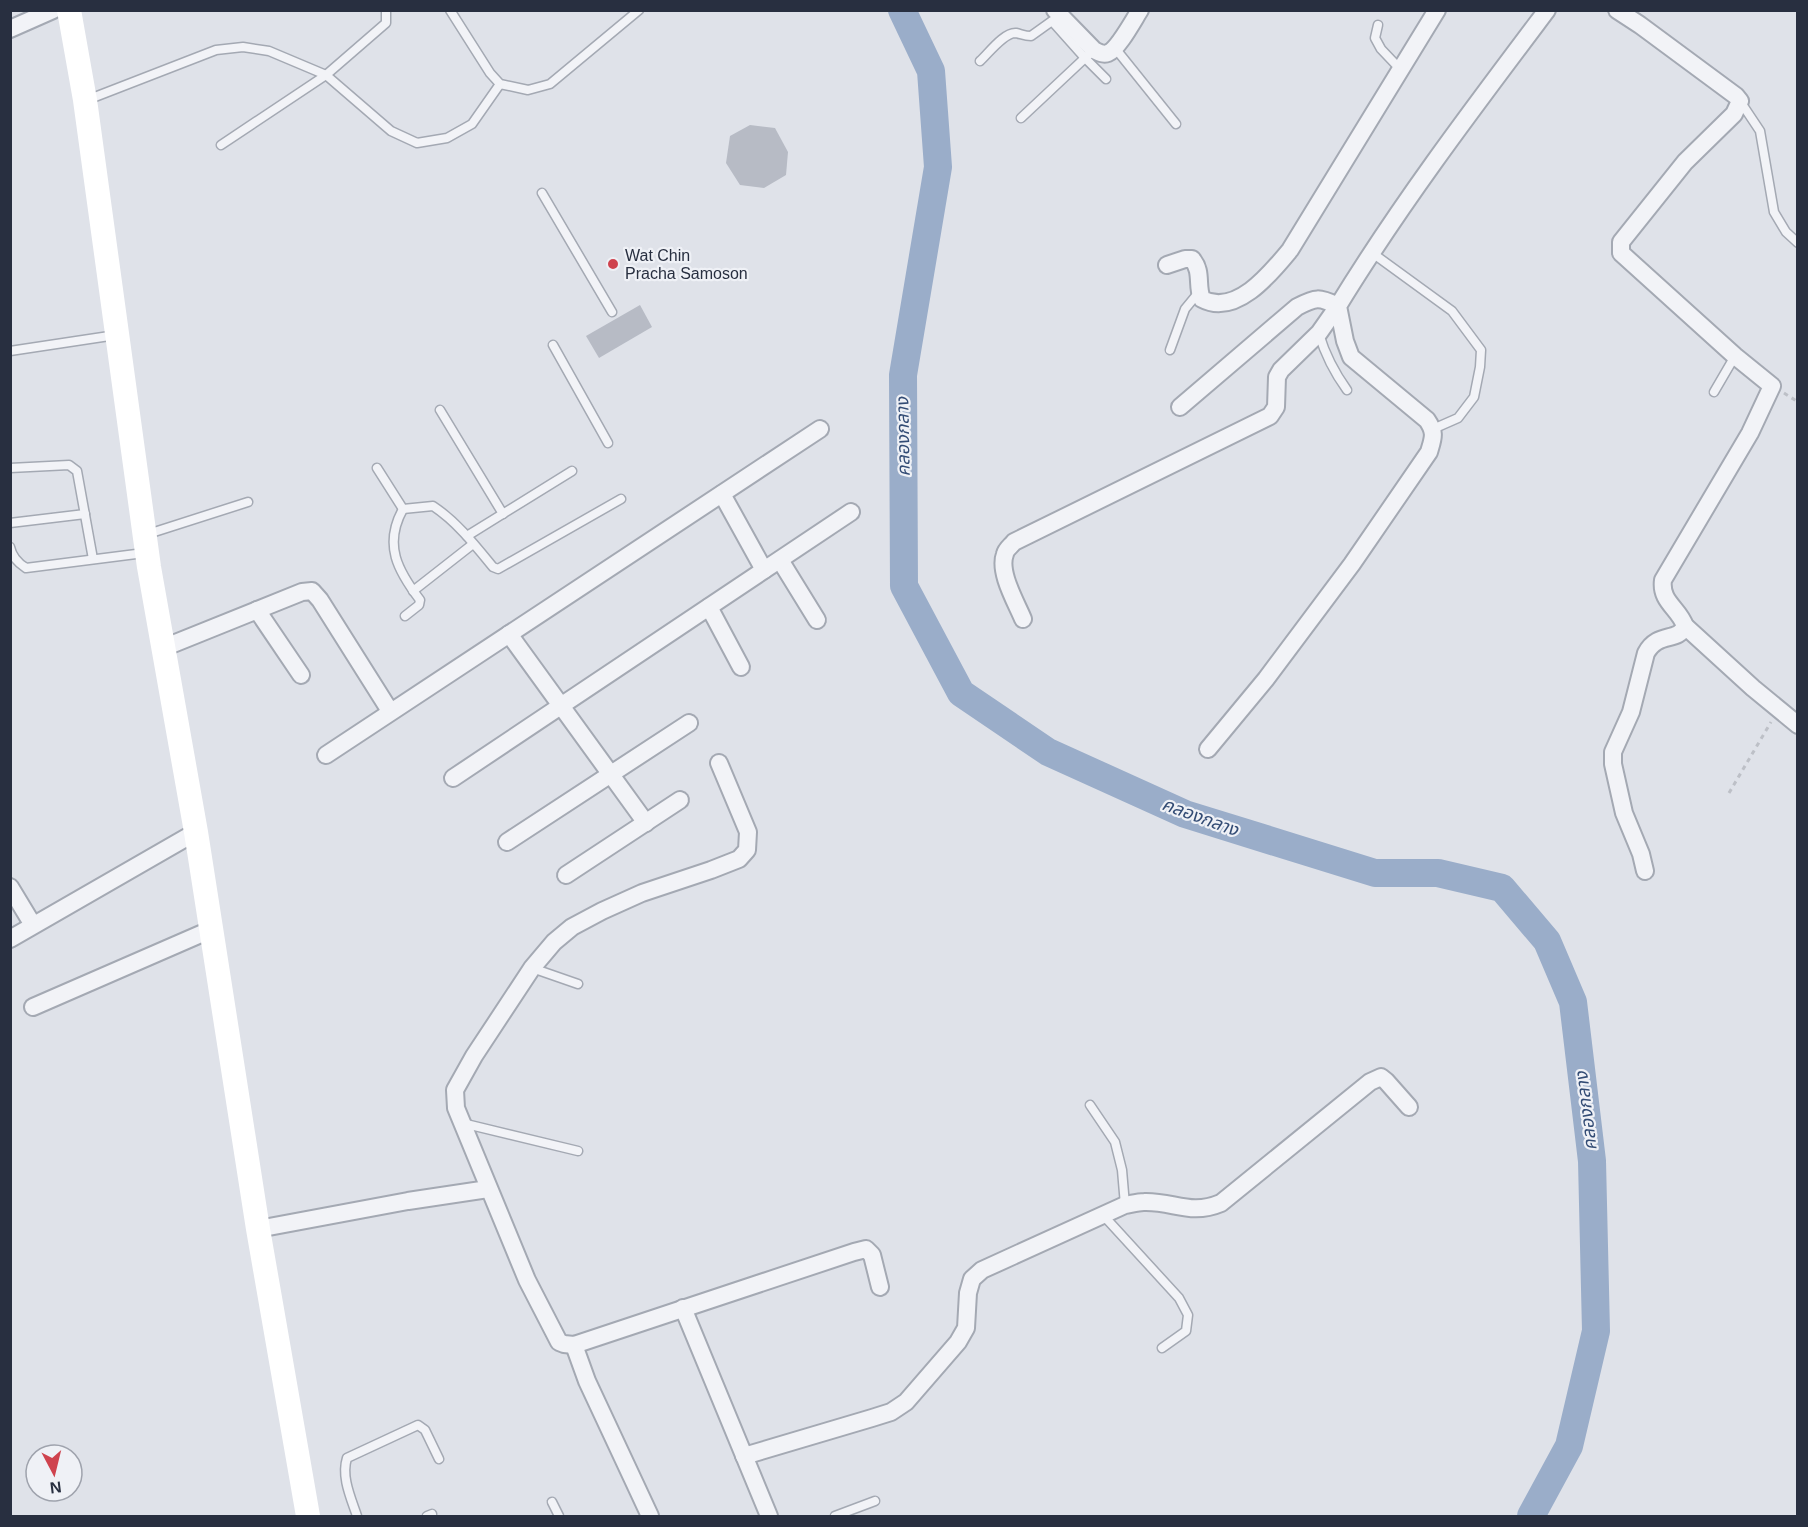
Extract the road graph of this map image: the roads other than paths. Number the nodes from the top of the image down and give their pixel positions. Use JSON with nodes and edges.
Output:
{"nodes":[{"id":1,"x":53,"y":10,"type":"edge"},
{"id":2,"x":69,"y":10,"type":"edge"},
{"id":3,"x":386,"y":10,"type":"edge"},
{"id":4,"x":450,"y":10,"type":"edge"},
{"id":5,"x":639,"y":10,"type":"edge"},
{"id":6,"x":1055,"y":10,"type":"edge"},
{"id":7,"x":1140,"y":10,"type":"edge"},
{"id":8,"x":1437,"y":10,"type":"edge"},
{"id":9,"x":1547,"y":10,"type":"edge"},
{"id":10,"x":1617,"y":10,"type":"edge"},
{"id":11,"x":1378,"y":25,"type":"dead end"},
{"id":12,"x":10,"y":29,"type":"edge"},
{"id":13,"x":1115,"y":48,"type":"junction"},
{"id":14,"x":1089,"y":54,"type":"junction"},
{"id":15,"x":980,"y":61,"type":"dead end"},
{"id":16,"x":1401,"y":70,"type":"junction"},
{"id":17,"x":326,"y":75,"type":"junction"},
{"id":18,"x":1106,"y":80,"type":"dead end"},
{"id":19,"x":500,"y":84,"type":"junction"},
{"id":20,"x":85,"y":100,"type":"junction"},
{"id":21,"x":1740,"y":101,"type":"junction"},
{"id":22,"x":1021,"y":118,"type":"dead end"},
{"id":23,"x":1176,"y":124,"type":"dead end"},
{"id":24,"x":221,"y":145,"type":"dead end"},
{"id":25,"x":542,"y":193,"type":"dead end"},
{"id":26,"x":1797,"y":243,"type":"edge"},
{"id":27,"x":1371,"y":252,"type":"junction"},
{"id":28,"x":1167,"y":265,"type":"dead end"},
{"id":29,"x":1199,"y":292,"type":"junction"},
{"id":30,"x":1338,"y":306,"type":"junction"},
{"id":31,"x":612,"y":312,"type":"dead end"},
{"id":32,"x":1318,"y":333,"type":"junction"},
{"id":33,"x":117,"y":335,"type":"junction"},
{"id":34,"x":552,"y":345,"type":"dead end"},
{"id":35,"x":1170,"y":350,"type":"dead end"},
{"id":36,"x":10,"y":351,"type":"edge"},
{"id":37,"x":1735,"y":356,"type":"junction"},
{"id":38,"x":1347,"y":390,"type":"dead end"},
{"id":39,"x":1714,"y":392,"type":"dead end"},
{"id":40,"x":1180,"y":407,"type":"dead end"},
{"id":41,"x":440,"y":410,"type":"dead end"},
{"id":42,"x":820,"y":429,"type":"dead end"},
{"id":43,"x":1433,"y":429,"type":"junction"},
{"id":44,"x":608,"y":442,"type":"dead end"},
{"id":45,"x":10,"y":468,"type":"edge"},
{"id":46,"x":377,"y":468,"type":"dead end"},
{"id":47,"x":572,"y":471,"type":"dead end"},
{"id":48,"x":722,"y":494,"type":"junction"},
{"id":49,"x":621,"y":499,"type":"dead end"},
{"id":50,"x":248,"y":502,"type":"dead end"},
{"id":51,"x":403,"y":509,"type":"junction"},
{"id":52,"x":850,"y":512,"type":"dead end"},
{"id":53,"x":85,"y":514,"type":"junction"},
{"id":54,"x":503,"y":514,"type":"junction"},
{"id":55,"x":10,"y":523,"type":"edge"},
{"id":56,"x":467,"y":536,"type":"junction"},
{"id":57,"x":146,"y":544,"type":"junction"},
{"id":58,"x":473,"y":544,"type":"junction"},
{"id":59,"x":10,"y":547,"type":"edge"},
{"id":60,"x":93,"y":559,"type":"junction"},
{"id":61,"x":780,"y":560,"type":"junction"},
{"id":62,"x":764,"y":570,"type":"junction"},
{"id":63,"x":413,"y":591,"type":"junction"},
{"id":64,"x":709,"y":607,"type":"junction"},
{"id":65,"x":257,"y":610,"type":"junction"},
{"id":66,"x":405,"y":616,"type":"dead end"},
{"id":67,"x":1023,"y":619,"type":"dead end"},
{"id":68,"x":818,"y":620,"type":"dead end"},
{"id":69,"x":1685,"y":626,"type":"junction"},
{"id":70,"x":509,"y":634,"type":"junction"},
{"id":71,"x":162,"y":648,"type":"junction"},
{"id":72,"x":741,"y":667,"type":"dead end"},
{"id":73,"x":301,"y":675,"type":"dead end"},
{"id":74,"x":562,"y":706,"type":"junction"},
{"id":75,"x":390,"y":711,"type":"junction"},
{"id":76,"x":689,"y":723,"type":"dead end"},
{"id":77,"x":1797,"y":725,"type":"edge"},
{"id":78,"x":1208,"y":749,"type":"dead end"},
{"id":79,"x":326,"y":755,"type":"dead end"},
{"id":80,"x":719,"y":763,"type":"dead end"},
{"id":81,"x":611,"y":774,"type":"junction"},
{"id":82,"x":453,"y":778,"type":"dead end"},
{"id":83,"x":680,"y":800,"type":"dead end"},
{"id":84,"x":646,"y":823,"type":"junction"},
{"id":85,"x":196,"y":832,"type":"junction"},
{"id":86,"x":507,"y":842,"type":"dead end"},
{"id":87,"x":1645,"y":871,"type":"dead end"},
{"id":88,"x":566,"y":875,"type":"dead end"},
{"id":89,"x":10,"y":887,"type":"edge"},
{"id":90,"x":33,"y":925,"type":"junction"},
{"id":91,"x":210,"y":930,"type":"junction"},
{"id":92,"x":10,"y":939,"type":"edge"},
{"id":93,"x":532,"y":968,"type":"junction"},
{"id":94,"x":578,"y":984,"type":"dead end"},
{"id":95,"x":33,"y":1007,"type":"dead end"},
{"id":96,"x":1090,"y":1104,"type":"dead end"},
{"id":97,"x":1409,"y":1107,"type":"dead end"},
{"id":98,"x":462,"y":1123,"type":"junction"},
{"id":99,"x":578,"y":1151,"type":"dead end"},
{"id":100,"x":488,"y":1190,"type":"junction"},
{"id":101,"x":1125,"y":1205,"type":"junction"},
{"id":102,"x":1103,"y":1215,"type":"junction"},
{"id":103,"x":258,"y":1229,"type":"junction"},
{"id":104,"x":880,"y":1287,"type":"dead end"},
{"id":105,"x":683,"y":1308,"type":"junction"},
{"id":106,"x":574,"y":1345,"type":"junction"},
{"id":107,"x":1162,"y":1348,"type":"dead end"},
{"id":108,"x":744,"y":1456,"type":"junction"},
{"id":109,"x":439,"y":1459,"type":"dead end"},
{"id":110,"x":875,"y":1501,"type":"dead end"},
{"id":111,"x":552,"y":1502,"type":"dead end"},
{"id":112,"x":308,"y":1516,"type":"edge"},
{"id":113,"x":357,"y":1516,"type":"edge"},
{"id":114,"x":559,"y":1516,"type":"edge"},
{"id":115,"x":650,"y":1516,"type":"edge"},
{"id":116,"x":769,"y":1516,"type":"edge"},
{"id":117,"x":835,"y":1516,"type":"edge"}],
"edges":[{"from":1,"to":12,"type":"street"},
{"from":2,"to":20,"type":"main road"},
{"from":3,"to":17,"type":"lane"},
{"from":4,"to":19,"type":"lane"},
{"from":5,"to":19,"type":"lane"},
{"from":6,"to":14,"type":"street"},
{"from":7,"to":13,"type":"street"},
{"from":8,"to":16,"type":"street"},
{"from":9,"to":27,"type":"street"},
{"from":10,"to":21,"type":"street"},
{"from":11,"to":16,"type":"lane"},
{"from":13,"to":14,"type":"street"},
{"from":13,"to":23,"type":"lane"},
{"from":14,"to":15,"type":"lane"},
{"from":14,"to":18,"type":"lane"},
{"from":14,"to":22,"type":"lane"},
{"from":16,"to":29,"type":"street"},
{"from":17,"to":19,"type":"lane"},
{"from":17,"to":20,"type":"lane"},
{"from":17,"to":24,"type":"lane"},
{"from":20,"to":33,"type":"main road"},
{"from":21,"to":26,"type":"lane"},
{"from":21,"to":37,"type":"street"},
{"from":25,"to":31,"type":"lane"},
{"from":27,"to":30,"type":"street"},
{"from":27,"to":43,"type":"lane"},
{"from":28,"to":29,"type":"street"},
{"from":29,"to":35,"type":"lane"},
{"from":30,"to":32,"type":"street"},
{"from":30,"to":40,"type":"street"},
{"from":30,"to":43,"type":"street"},
{"from":32,"to":38,"type":"lane"},
{"from":32,"to":67,"type":"street"},
{"from":33,"to":36,"type":"lane"},
{"from":33,"to":57,"type":"main road"},
{"from":34,"to":44,"type":"lane"},
{"from":37,"to":39,"type":"lane"},
{"from":37,"to":69,"type":"street"},
{"from":41,"to":54,"type":"lane"},
{"from":42,"to":48,"type":"street"},
{"from":43,"to":78,"type":"street"},
{"from":45,"to":53,"type":"lane"},
{"from":46,"to":51,"type":"lane"},
{"from":47,"to":54,"type":"lane"},
{"from":48,"to":62,"type":"street"},
{"from":48,"to":70,"type":"street"},
{"from":49,"to":58,"type":"lane"},
{"from":50,"to":57,"type":"lane"},
{"from":51,"to":56,"type":"lane"},
{"from":51,"to":63,"type":"lane"},
{"from":52,"to":61,"type":"street"},
{"from":53,"to":55,"type":"lane"},
{"from":53,"to":60,"type":"lane"},
{"from":54,"to":56,"type":"lane"},
{"from":56,"to":58,"type":"lane"},
{"from":57,"to":60,"type":"lane"},
{"from":57,"to":71,"type":"main road"},
{"from":58,"to":63,"type":"lane"},
{"from":59,"to":60,"type":"lane"},
{"from":61,"to":62,"type":"street"},
{"from":61,"to":68,"type":"street"},
{"from":62,"to":64,"type":"street"},
{"from":63,"to":66,"type":"lane"},
{"from":64,"to":72,"type":"street"},
{"from":64,"to":74,"type":"street"},
{"from":65,"to":71,"type":"street"},
{"from":65,"to":73,"type":"street"},
{"from":65,"to":75,"type":"street"},
{"from":69,"to":77,"type":"street"},
{"from":69,"to":87,"type":"street"},
{"from":70,"to":74,"type":"street"},
{"from":70,"to":75,"type":"street"},
{"from":71,"to":85,"type":"main road"},
{"from":74,"to":81,"type":"street"},
{"from":74,"to":82,"type":"street"},
{"from":75,"to":79,"type":"street"},
{"from":76,"to":81,"type":"street"},
{"from":80,"to":93,"type":"street"},
{"from":81,"to":84,"type":"street"},
{"from":81,"to":86,"type":"street"},
{"from":83,"to":84,"type":"street"},
{"from":84,"to":88,"type":"street"},
{"from":85,"to":90,"type":"street"},
{"from":85,"to":91,"type":"main road"},
{"from":89,"to":90,"type":"street"},
{"from":90,"to":92,"type":"street"},
{"from":91,"to":95,"type":"street"},
{"from":91,"to":103,"type":"main road"},
{"from":93,"to":94,"type":"lane"},
{"from":93,"to":98,"type":"street"},
{"from":96,"to":101,"type":"lane"},
{"from":97,"to":101,"type":"street"},
{"from":98,"to":99,"type":"lane"},
{"from":98,"to":100,"type":"street"},
{"from":100,"to":103,"type":"street"},
{"from":100,"to":106,"type":"street"},
{"from":101,"to":102,"type":"street"},
{"from":102,"to":107,"type":"lane"},
{"from":102,"to":108,"type":"street"},
{"from":103,"to":112,"type":"main road"},
{"from":104,"to":105,"type":"street"},
{"from":105,"to":106,"type":"street"},
{"from":105,"to":108,"type":"street"},
{"from":106,"to":115,"type":"street"},
{"from":108,"to":116,"type":"street"},
{"from":109,"to":113,"type":"lane"},
{"from":110,"to":117,"type":"lane"},
{"from":111,"to":114,"type":"lane"}]}
